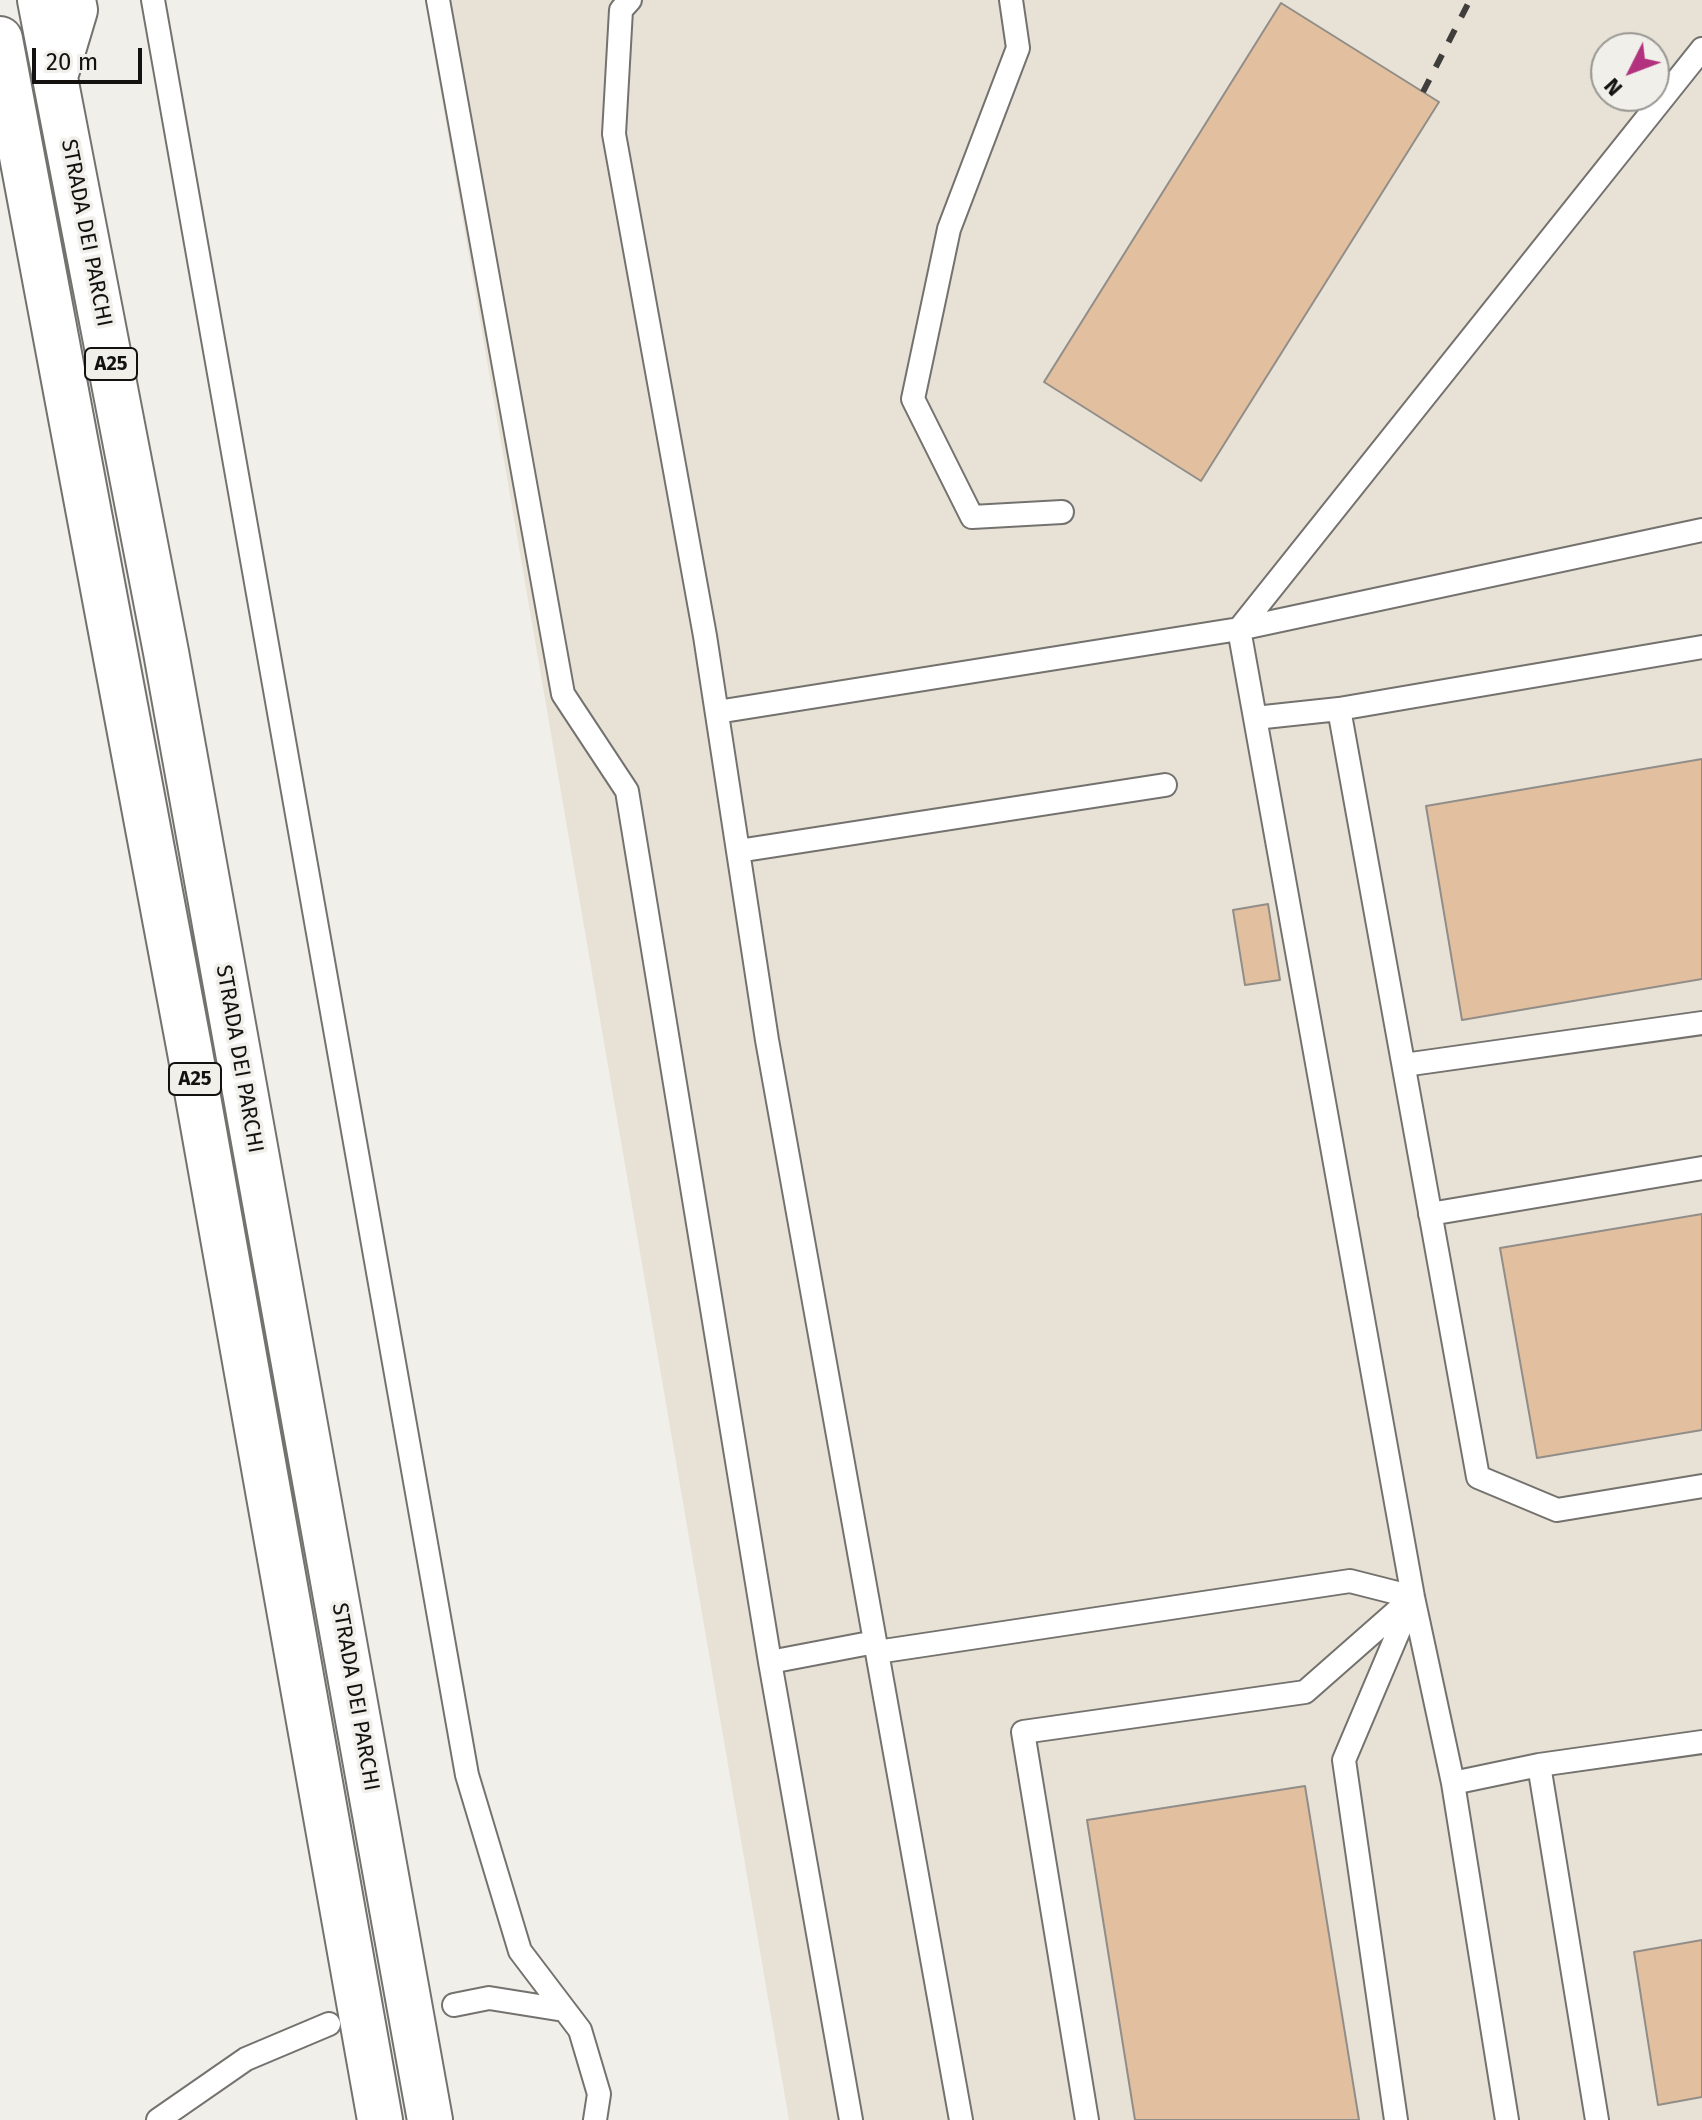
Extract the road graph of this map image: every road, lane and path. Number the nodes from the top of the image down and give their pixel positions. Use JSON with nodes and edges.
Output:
{"nodes":[{"id":1,"x":40,"y":0,"type":"edge"},
{"id":2,"x":73,"y":0,"type":"edge"},
{"id":3,"x":153,"y":0,"type":"edge"},
{"id":4,"x":438,"y":0,"type":"edge"},
{"id":5,"x":630,"y":0,"type":"edge"},
{"id":6,"x":1011,"y":0,"type":"edge"},
{"id":7,"x":0,"y":39,"type":"edge"},
{"id":8,"x":1702,"y":49,"type":"edge"},
{"id":9,"x":55,"y":76,"type":"junction"},
{"id":10,"x":1062,"y":512,"type":"dead end"},
{"id":11,"x":1702,"y":530,"type":"edge"},
{"id":12,"x":1239,"y":629,"type":"junction"},
{"id":13,"x":1702,"y":647,"type":"edge"},
{"id":14,"x":1339,"y":709,"type":"junction"},
{"id":15,"x":717,"y":712,"type":"junction"},
{"id":16,"x":1255,"y":718,"type":"junction"},
{"id":17,"x":1165,"y":785,"type":"dead end"},
{"id":18,"x":738,"y":851,"type":"junction"},
{"id":19,"x":1702,"y":1023,"type":"edge"},
{"id":20,"x":1404,"y":1065,"type":"junction"},
{"id":21,"x":1702,"y":1168,"type":"edge"},
{"id":22,"x":1430,"y":1214,"type":"junction"},
{"id":23,"x":1702,"y":1486,"type":"edge"},
{"id":24,"x":1413,"y":1597,"type":"junction"},
{"id":25,"x":876,"y":1647,"type":"junction"},
{"id":26,"x":770,"y":1662,"type":"junction"},
{"id":27,"x":1702,"y":1742,"type":"edge"},
{"id":28,"x":1539,"y":1765,"type":"junction"},
{"id":29,"x":1453,"y":1783,"type":"junction"},
{"id":30,"x":454,"y":2005,"type":"dead end"},
{"id":31,"x":564,"y":2010,"type":"junction"},
{"id":32,"x":329,"y":2024,"type":"dead end"},
{"id":33,"x":158,"y":2120,"type":"edge"},
{"id":34,"x":380,"y":2120,"type":"edge"},
{"id":35,"x":430,"y":2120,"type":"edge"},
{"id":36,"x":595,"y":2120,"type":"edge"},
{"id":37,"x":851,"y":2120,"type":"edge"},
{"id":38,"x":961,"y":2120,"type":"edge"},
{"id":39,"x":1087,"y":2120,"type":"edge"},
{"id":40,"x":1396,"y":2120,"type":"edge"},
{"id":41,"x":1507,"y":2120,"type":"edge"},
{"id":42,"x":1597,"y":2120,"type":"edge"}],
"edges":[{"from":1,"to":9,"type":"highway","name":"STRADA DEI PARCHI","number":"A25"},
{"from":2,"to":9,"type":"highway"},
{"from":3,"to":31,"type":"lane"},
{"from":4,"to":26,"type":"lane"},
{"from":5,"to":15,"type":"lane"},
{"from":6,"to":10,"type":"lane"},
{"from":7,"to":34,"type":"highway","number":"A25"},
{"from":8,"to":12,"type":"lane"},
{"from":9,"to":35,"type":"highway","name":"STRADA DEI PARCHI","number":"A25"},
{"from":11,"to":12,"type":"lane"},
{"from":12,"to":15,"type":"lane"},
{"from":12,"to":16,"type":"lane"},
{"from":13,"to":14,"type":"lane"},
{"from":14,"to":16,"type":"lane"},
{"from":14,"to":20,"type":"lane"},
{"from":15,"to":18,"type":"lane"},
{"from":16,"to":24,"type":"lane"},
{"from":17,"to":18,"type":"lane"},
{"from":18,"to":25,"type":"lane"},
{"from":19,"to":20,"type":"lane"},
{"from":20,"to":22,"type":"lane"},
{"from":21,"to":22,"type":"lane"},
{"from":22,"to":23,"type":"lane"},
{"from":24,"to":25,"type":"lane"},
{"from":24,"to":29,"type":"lane"},
{"from":24,"to":39,"type":"lane"},
{"from":24,"to":40,"type":"lane"},
{"from":25,"to":26,"type":"lane"},
{"from":25,"to":38,"type":"lane"},
{"from":26,"to":37,"type":"lane"},
{"from":27,"to":28,"type":"lane"},
{"from":28,"to":29,"type":"lane"},
{"from":28,"to":42,"type":"lane"},
{"from":29,"to":41,"type":"lane"},
{"from":30,"to":31,"type":"lane"},
{"from":31,"to":36,"type":"lane"},
{"from":32,"to":33,"type":"lane"}]}
